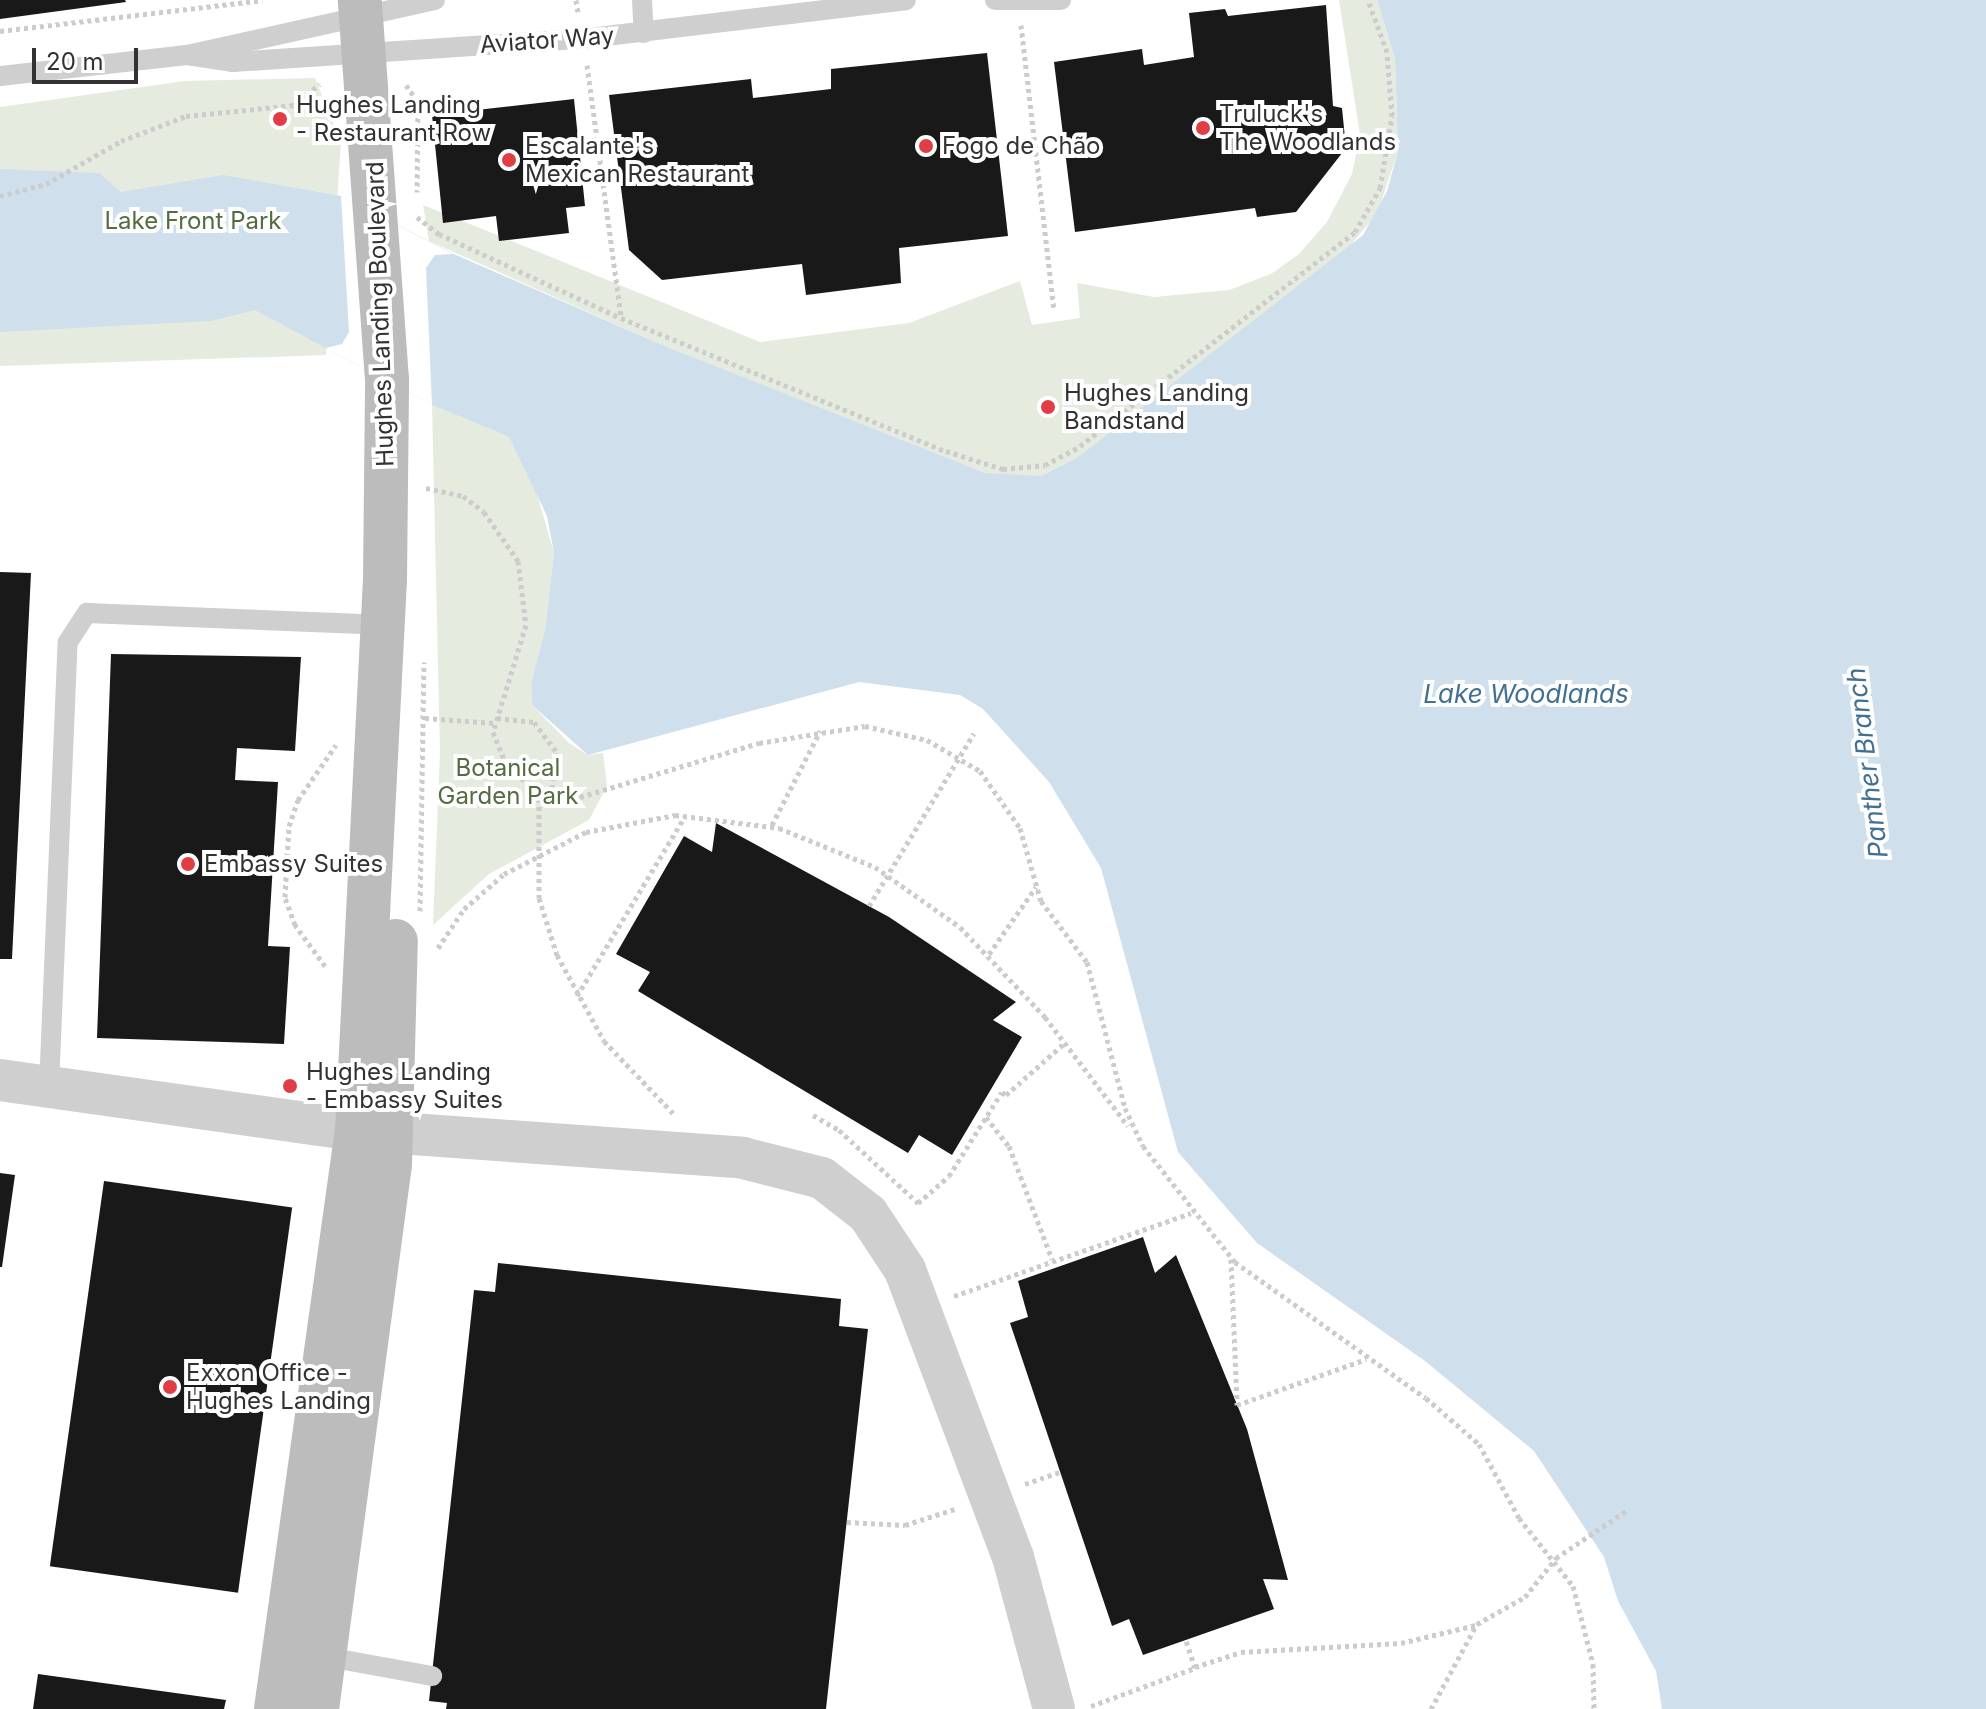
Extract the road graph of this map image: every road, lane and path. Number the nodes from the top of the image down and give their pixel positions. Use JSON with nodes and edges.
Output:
{"nodes":[{"id":1,"x":262,"y":0,"type":"edge"},
{"id":2,"x":435,"y":0,"type":"edge"},
{"id":3,"x":576,"y":0,"type":"edge"},
{"id":4,"x":642,"y":0,"type":"edge"},
{"id":5,"x":906,"y":0,"type":"edge"},
{"id":6,"x":995,"y":0,"type":"edge"},
{"id":7,"x":1061,"y":0,"type":"edge"},
{"id":8,"x":1368,"y":0,"type":"edge"},
{"id":9,"x":1019,"y":5,"type":"junction"},
{"id":10,"x":363,"y":24,"type":"edge"},
{"id":11,"x":0,"y":31,"type":"edge"},
{"id":12,"x":644,"y":33,"type":"junction"},
{"id":13,"x":581,"y":39,"type":"junction"},
{"id":14,"x":187,"y":55,"type":"junction"},
{"id":15,"x":0,"y":76,"type":"edge"},
{"id":16,"x":324,"y":80,"type":"dead end"},
{"id":17,"x":0,"y":196,"type":"edge"},
{"id":18,"x":398,"y":216,"type":"junction"},
{"id":19,"x":1054,"y":310,"type":"dead end"},
{"id":20,"x":621,"y":318,"type":"junction"},
{"id":21,"x":421,"y":487,"type":"dead end"},
{"id":22,"x":389,"y":625,"type":"junction"},
{"id":23,"x":425,"y":718,"type":"dead end"},
{"id":24,"x":496,"y":721,"type":"junction"},
{"id":25,"x":821,"y":730,"type":"junction"},
{"id":26,"x":974,"y":733,"type":"dead end"},
{"id":27,"x":339,"y":740,"type":"dead end"},
{"id":28,"x":958,"y":755,"type":"junction"},
{"id":29,"x":539,"y":791,"type":"junction"},
{"id":30,"x":551,"y":794,"type":"junction"},
{"id":31,"x":685,"y":815,"type":"junction"},
{"id":32,"x":771,"y":826,"type":"junction"},
{"id":33,"x":535,"y":856,"type":"junction"},
{"id":34,"x":1037,"y":886,"type":"junction"},
{"id":35,"x":869,"y":906,"type":"dead end"},
{"id":36,"x":989,"y":955,"type":"junction"},
{"id":37,"x":432,"y":960,"type":"dead end"},
{"id":38,"x":330,"y":974,"type":"dead end"},
{"id":39,"x":577,"y":997,"type":"junction"},
{"id":40,"x":1066,"y":1042,"type":"junction"},
{"id":41,"x":0,"y":1080,"type":"edge"},
{"id":42,"x":49,"y":1087,"type":"junction"},
{"id":43,"x":813,"y":1115,"type":"dead end"},
{"id":44,"x":986,"y":1117,"type":"junction"},
{"id":45,"x":681,"y":1120,"type":"dead end"},
{"id":46,"x":375,"y":1131,"type":"junction"},
{"id":47,"x":1143,"y":1146,"type":"junction"},
{"id":48,"x":1191,"y":1213,"type":"junction"},
{"id":49,"x":1231,"y":1258,"type":"junction"},
{"id":50,"x":1052,"y":1259,"type":"junction"},
{"id":51,"x":952,"y":1297,"type":"dead end"},
{"id":52,"x":1367,"y":1359,"type":"junction"},
{"id":53,"x":1629,"y":1509,"type":"dead end"},
{"id":54,"x":1556,"y":1558,"type":"junction"},
{"id":55,"x":1477,"y":1624,"type":"junction"},
{"id":56,"x":1186,"y":1640,"type":"dead end"},
{"id":57,"x":305,"y":1652,"type":"junction"},
{"id":58,"x":1195,"y":1668,"type":"junction"},
{"id":59,"x":432,"y":1676,"type":"dead end"},
{"id":60,"x":1069,"y":1701,"type":"edge"},
{"id":61,"x":276,"y":1709,"type":"edge"},
{"id":62,"x":317,"y":1709,"type":"edge"},
{"id":63,"x":1431,"y":1709,"type":"edge"},
{"id":64,"x":1594,"y":1709,"type":"edge"}],
"edges":[{"from":1,"to":11,"type":"path"},
{"from":2,"to":10,"type":"lane","name":"Aviator Way"},
{"from":3,"to":13,"type":"path"},
{"from":4,"to":12,"type":"lane"},
{"from":5,"to":12,"type":"lane","name":"Aviator Way"},
{"from":6,"to":9,"type":"lane"},
{"from":7,"to":9,"type":"lane"},
{"from":8,"to":20,"type":"path"},
{"from":9,"to":19,"type":"path"},
{"from":10,"to":13,"type":"lane","name":"Aviator Way"},
{"from":10,"to":14,"type":"lane","name":"Aviator Way"},
{"from":10,"to":14,"type":"lane","name":"Aviator Way"},
{"from":10,"to":18,"type":"street","name":"Hughes Landing Boulevard"},
{"from":12,"to":13,"type":"lane","name":"Aviator Way"},
{"from":13,"to":20,"type":"path"},
{"from":14,"to":15,"type":"lane","name":"Aviator Way"},
{"from":16,"to":17,"type":"path"},
{"from":18,"to":20,"type":"path"},
{"from":18,"to":22,"type":"street","name":"Hughes Landing Boulevard"},
{"from":21,"to":24,"type":"path"},
{"from":22,"to":42,"type":"lane"},
{"from":22,"to":46,"type":"street","name":"Hughes Landing Boulevard"},
{"from":23,"to":24,"type":"path"},
{"from":24,"to":29,"type":"path"},
{"from":24,"to":30,"type":"path"},
{"from":25,"to":28,"type":"path"},
{"from":25,"to":30,"type":"path"},
{"from":25,"to":32,"type":"path"},
{"from":26,"to":28,"type":"path"},
{"from":27,"to":38,"type":"path"},
{"from":28,"to":34,"type":"path"},
{"from":28,"to":35,"type":"path"},
{"from":29,"to":30,"type":"path"},
{"from":29,"to":33,"type":"path"},
{"from":31,"to":32,"type":"path"},
{"from":31,"to":33,"type":"path"},
{"from":31,"to":39,"type":"path"},
{"from":32,"to":36,"type":"path"},
{"from":33,"to":37,"type":"path"},
{"from":33,"to":39,"type":"path"},
{"from":34,"to":36,"type":"path"},
{"from":34,"to":47,"type":"path"},
{"from":36,"to":40,"type":"path"},
{"from":39,"to":45,"type":"path"},
{"from":40,"to":44,"type":"path"},
{"from":40,"to":47,"type":"path"},
{"from":41,"to":42,"type":"street"},
{"from":42,"to":46,"type":"street"},
{"from":43,"to":44,"type":"path"},
{"from":44,"to":50,"type":"path"},
{"from":46,"to":57,"type":"street","name":"Hughes Landing Boulevard"},
{"from":46,"to":60,"type":"street"},
{"from":47,"to":48,"type":"path"},
{"from":48,"to":49,"type":"path"},
{"from":48,"to":50,"type":"path"},
{"from":49,"to":52,"type":"path"},
{"from":49,"to":52,"type":"path"},
{"from":50,"to":51,"type":"path"},
{"from":52,"to":54,"type":"path"},
{"from":53,"to":54,"type":"path"},
{"from":54,"to":55,"type":"path"},
{"from":54,"to":64,"type":"path"},
{"from":55,"to":58,"type":"path"},
{"from":55,"to":63,"type":"path"},
{"from":56,"to":58,"type":"path"},
{"from":57,"to":59,"type":"lane"},
{"from":57,"to":61,"type":"street","name":"Hughes Landing Boulevard"},
{"from":57,"to":62,"type":"street","name":"Hughes Landing Boulevard"},
{"from":58,"to":60,"type":"path"}]}
